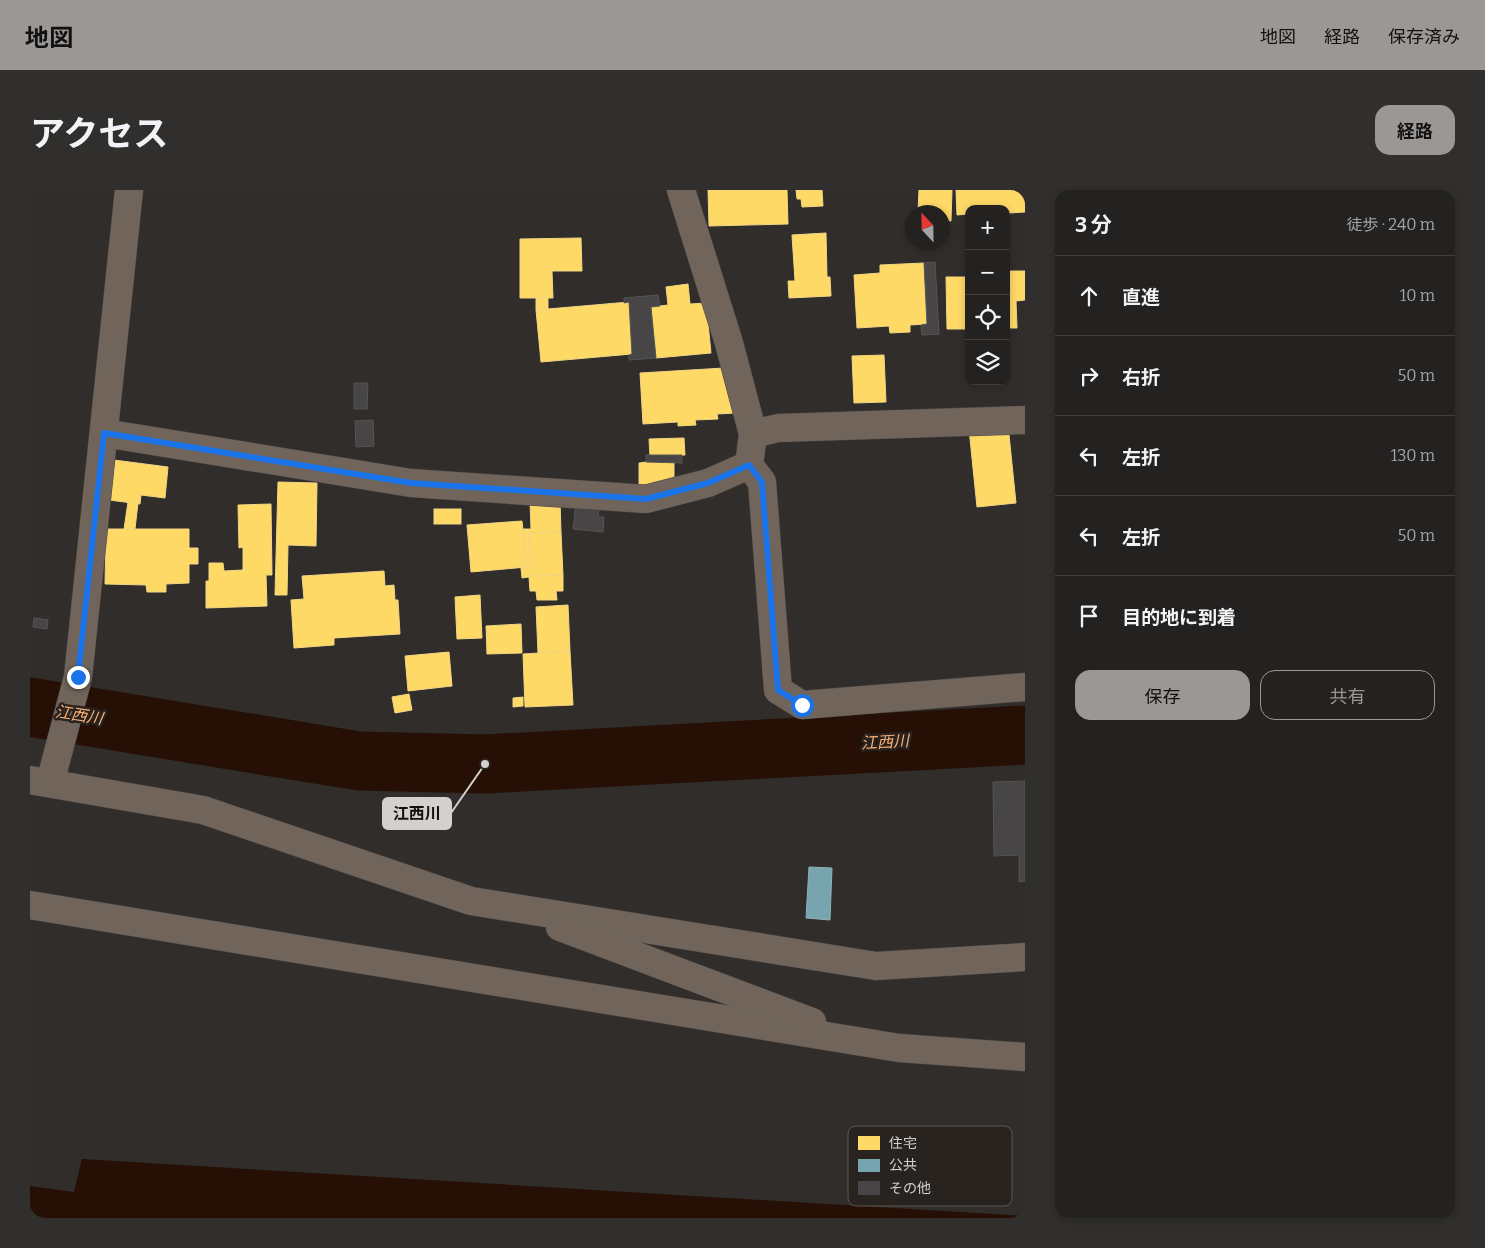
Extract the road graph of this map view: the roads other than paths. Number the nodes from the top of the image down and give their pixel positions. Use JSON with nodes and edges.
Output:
{"nodes":[{"id":1,"x":129,"y":190,"type":"edge"},
{"id":2,"x":681,"y":190,"type":"edge"},
{"id":3,"x":1025,"y":425,"type":"edge"},
{"id":4,"x":104,"y":433,"type":"junction"},
{"id":5,"x":753,"y":434,"type":"junction"},
{"id":6,"x":749,"y":465,"type":"junction"},
{"id":7,"x":1025,"y":687,"type":"edge"},
{"id":8,"x":40,"y":782,"type":"edge"},
{"id":9,"x":30,"y":905,"type":"edge"},
{"id":10,"x":503,"y":906,"type":"junction"},
{"id":11,"x":1025,"y":957,"type":"edge"},
{"id":12,"x":870,"y":1043,"type":"junction"},
{"id":13,"x":1025,"y":1057,"type":"edge"}],
"edges":[{"from":1,"to":4,"type":"street"},
{"from":2,"to":5,"type":"street"},
{"from":3,"to":5,"type":"street"},
{"from":4,"to":6,"type":"street"},
{"from":4,"to":8,"type":"street"},
{"from":5,"to":6,"type":"street"},
{"from":6,"to":7,"type":"street"},
{"from":8,"to":10,"type":"street"},
{"from":9,"to":12,"type":"street"},
{"from":10,"to":11,"type":"street"},
{"from":10,"to":12,"type":"street"},
{"from":12,"to":13,"type":"street"}]}
